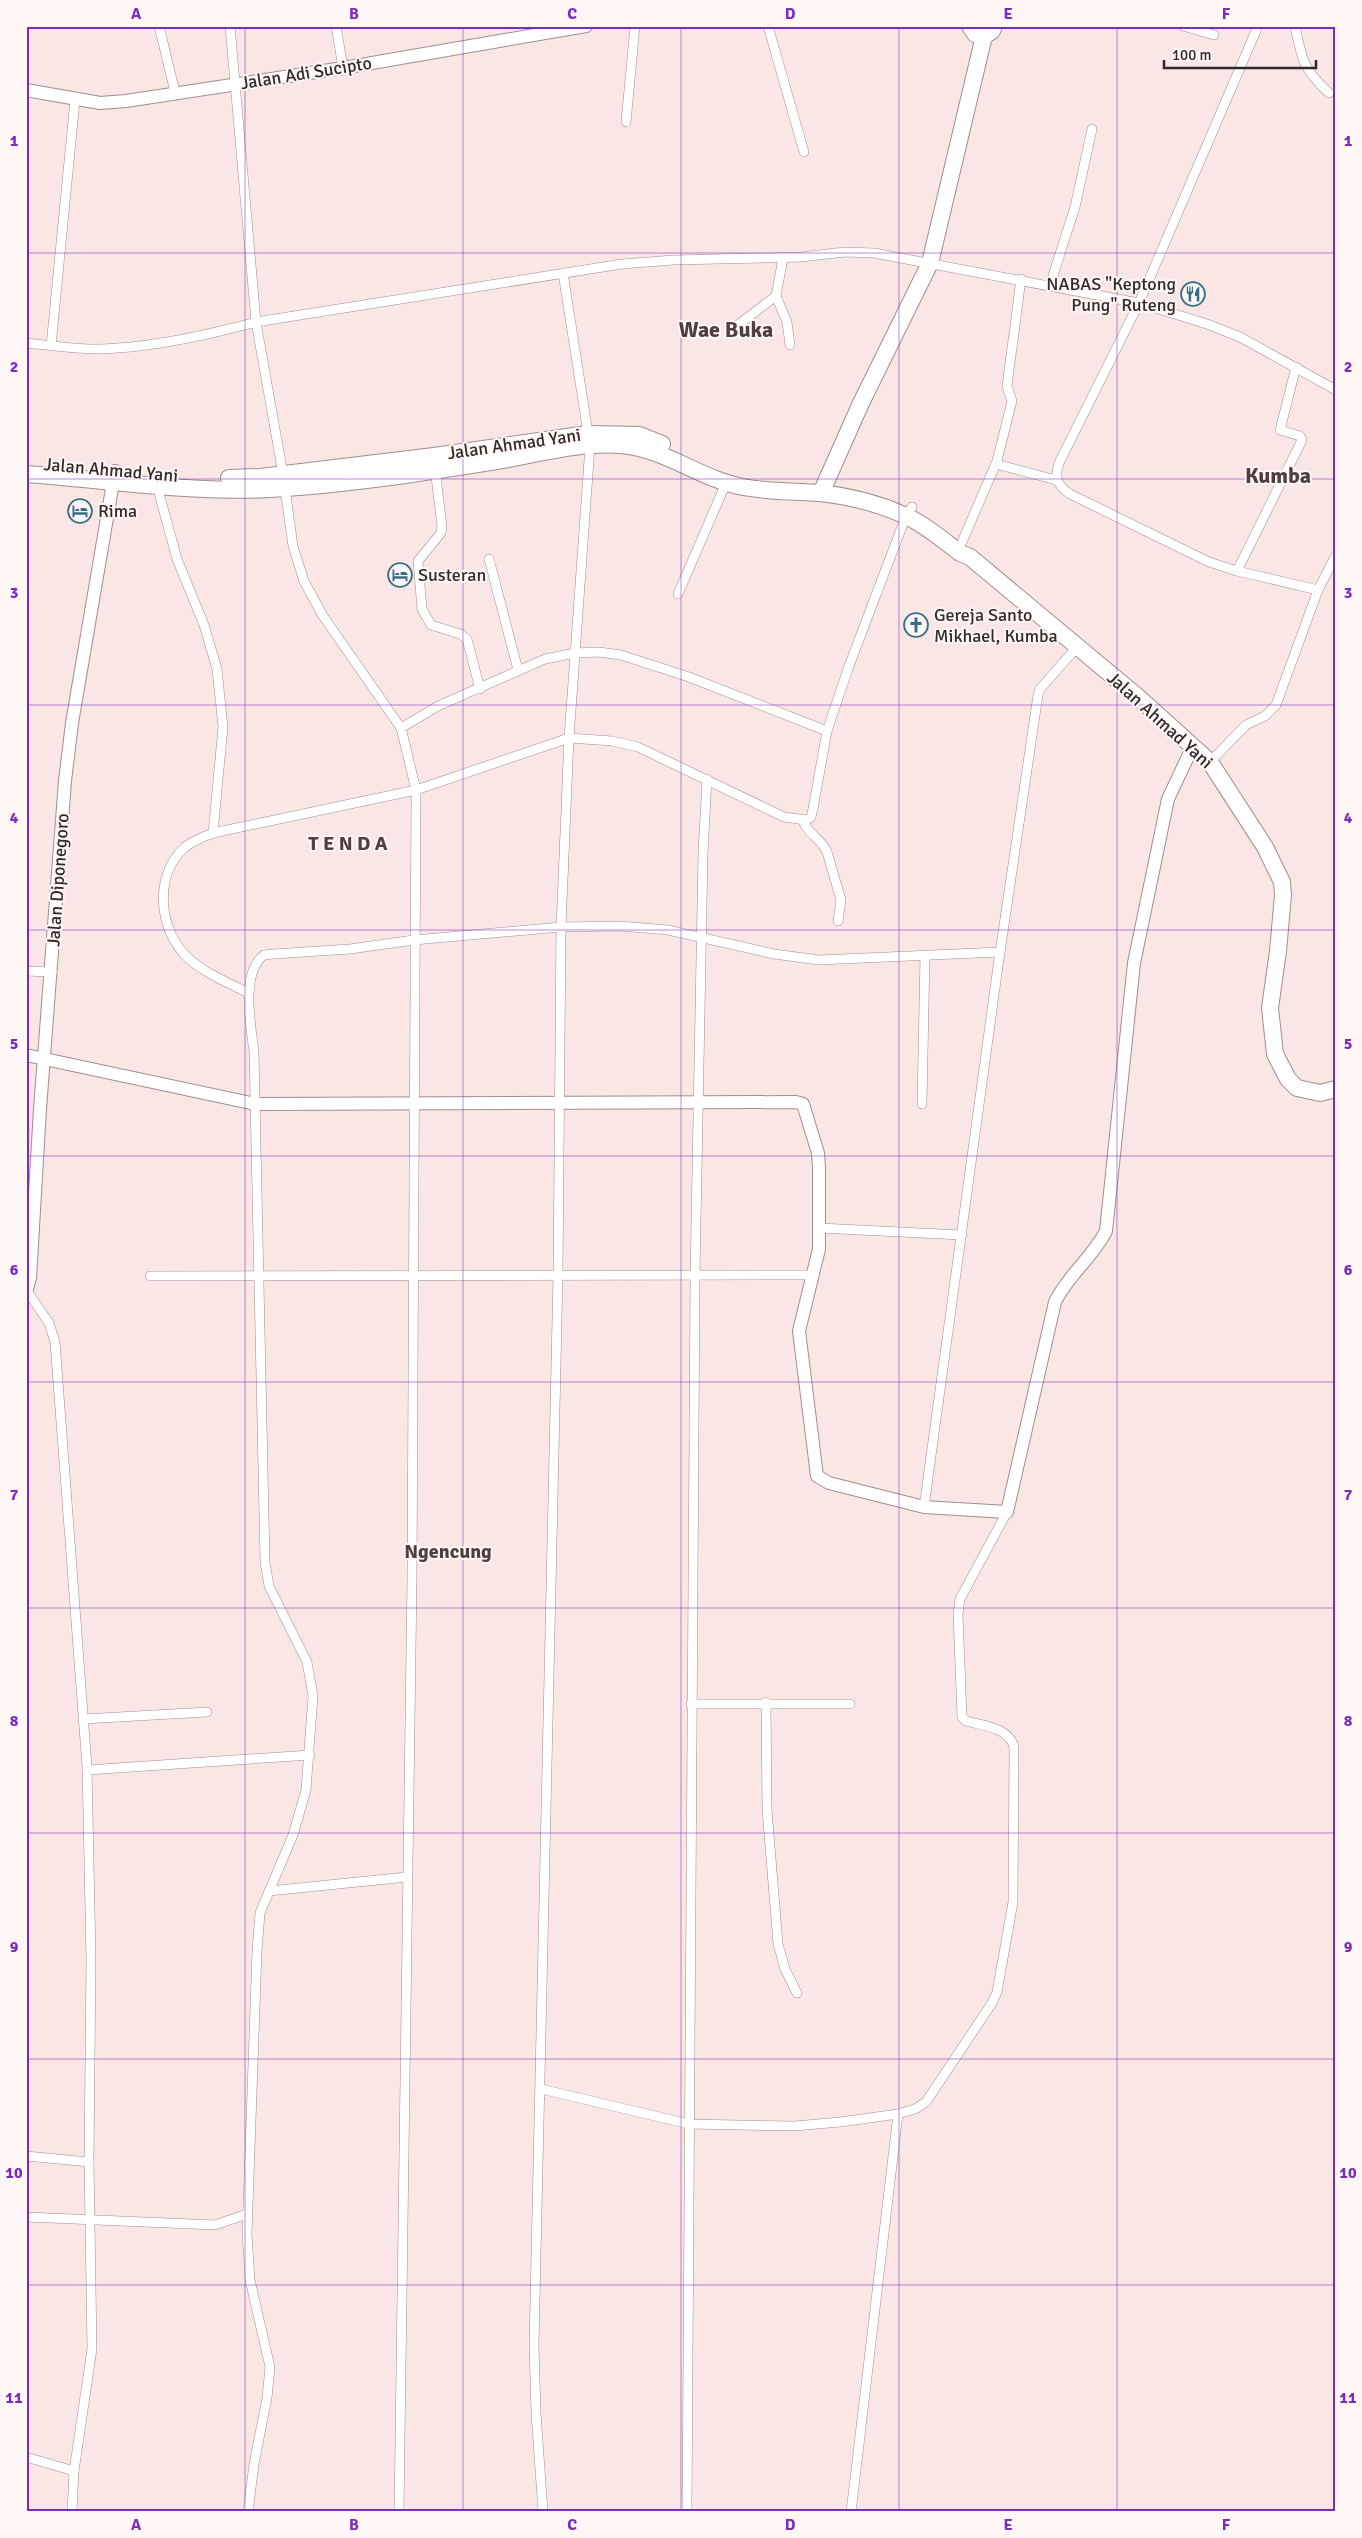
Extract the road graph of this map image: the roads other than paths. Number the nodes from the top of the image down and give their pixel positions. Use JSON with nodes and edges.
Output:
{"nodes":[{"id":1,"x":159,"y":26,"type":"edge"},
{"id":2,"x":230,"y":26,"type":"edge"},
{"id":3,"x":336,"y":26,"type":"edge"},
{"id":4,"x":586,"y":26,"type":"edge"},
{"id":5,"x":635,"y":26,"type":"edge"},
{"id":6,"x":768,"y":26,"type":"edge"},
{"id":7,"x":970,"y":26,"type":"edge"},
{"id":8,"x":1184,"y":26,"type":"edge"},
{"id":9,"x":1258,"y":26,"type":"edge"},
{"id":10,"x":1295,"y":26,"type":"edge"},
{"id":11,"x":989,"y":31,"type":"edge"},
{"id":12,"x":1214,"y":35,"type":"dead end"},
{"id":13,"x":343,"y":68,"type":"junction"},
{"id":14,"x":234,"y":84,"type":"junction"},
{"id":15,"x":26,"y":90,"type":"edge"},
{"id":16,"x":175,"y":92,"type":"junction"},
{"id":17,"x":1329,"y":93,"type":"dead end"},
{"id":18,"x":75,"y":100,"type":"junction"},
{"id":19,"x":626,"y":122,"type":"dead end"},
{"id":20,"x":1092,"y":129,"type":"dead end"},
{"id":21,"x":804,"y":152,"type":"dead end"},
{"id":22,"x":783,"y":258,"type":"junction"},
{"id":23,"x":930,"y":263,"type":"junction"},
{"id":24,"x":563,"y":273,"type":"junction"},
{"id":25,"x":1021,"y":279,"type":"junction"},
{"id":26,"x":1050,"y":285,"type":"junction"},
{"id":27,"x":776,"y":296,"type":"junction"},
{"id":28,"x":1139,"y":303,"type":"junction"},
{"id":29,"x":256,"y":322,"type":"junction"},
{"id":30,"x":734,"y":328,"type":"dead end"},
{"id":31,"x":26,"y":343,"type":"edge"},
{"id":32,"x":51,"y":346,"type":"junction"},
{"id":33,"x":790,"y":346,"type":"dead end"},
{"id":34,"x":1296,"y":367,"type":"junction"},
{"id":35,"x":1336,"y":390,"type":"edge"},
{"id":36,"x":589,"y":440,"type":"junction"},
{"id":37,"x":26,"y":463,"type":"edge"},
{"id":38,"x":435,"y":463,"type":"junction"},
{"id":39,"x":996,"y":464,"type":"junction"},
{"id":40,"x":26,"y":474,"type":"edge"},
{"id":41,"x":114,"y":476,"type":"junction"},
{"id":42,"x":722,"y":479,"type":"junction"},
{"id":43,"x":1056,"y":480,"type":"junction"},
{"id":44,"x":284,"y":481,"type":"junction"},
{"id":45,"x":157,"y":486,"type":"junction"},
{"id":46,"x":823,"y":488,"type":"junction"},
{"id":47,"x":909,"y":511,"type":"junction"},
{"id":48,"x":962,"y":542,"type":"junction"},
{"id":49,"x":1336,"y":555,"type":"edge"},
{"id":50,"x":970,"y":557,"type":"junction"},
{"id":51,"x":489,"y":559,"type":"dead end"},
{"id":52,"x":1237,"y":571,"type":"junction"},
{"id":53,"x":1318,"y":590,"type":"junction"},
{"id":54,"x":678,"y":594,"type":"dead end"},
{"id":55,"x":1077,"y":647,"type":"junction"},
{"id":56,"x":575,"y":653,"type":"junction"},
{"id":57,"x":518,"y":670,"type":"junction"},
{"id":58,"x":480,"y":689,"type":"junction"},
{"id":59,"x":400,"y":728,"type":"junction"},
{"id":60,"x":827,"y":731,"type":"junction"},
{"id":61,"x":569,"y":738,"type":"junction"},
{"id":62,"x":1193,"y":746,"type":"junction"},
{"id":63,"x":1210,"y":762,"type":"junction"},
{"id":64,"x":707,"y":779,"type":"junction"},
{"id":65,"x":416,"y":790,"type":"junction"},
{"id":66,"x":803,"y":821,"type":"junction"},
{"id":67,"x":213,"y":833,"type":"junction"},
{"id":68,"x":838,"y":920,"type":"dead end"},
{"id":69,"x":561,"y":927,"type":"junction"},
{"id":70,"x":701,"y":939,"type":"junction"},
{"id":71,"x":414,"y":940,"type":"junction"},
{"id":72,"x":1000,"y":952,"type":"junction"},
{"id":73,"x":925,"y":955,"type":"junction"},
{"id":74,"x":26,"y":971,"type":"edge"},
{"id":75,"x":52,"y":972,"type":"junction"},
{"id":76,"x":248,"y":993,"type":"junction"},
{"id":77,"x":26,"y":1056,"type":"edge"},
{"id":78,"x":44,"y":1059,"type":"junction"},
{"id":79,"x":1336,"y":1089,"type":"edge"},
{"id":80,"x":559,"y":1102,"type":"junction"},
{"id":81,"x":700,"y":1102,"type":"junction"},
{"id":82,"x":413,"y":1103,"type":"junction"},
{"id":83,"x":255,"y":1104,"type":"junction"},
{"id":84,"x":922,"y":1104,"type":"dead end"},
{"id":85,"x":819,"y":1228,"type":"junction"},
{"id":86,"x":962,"y":1235,"type":"junction"},
{"id":87,"x":558,"y":1275,"type":"junction"},
{"id":88,"x":814,"y":1275,"type":"junction"},
{"id":89,"x":150,"y":1276,"type":"dead end"},
{"id":90,"x":259,"y":1276,"type":"junction"},
{"id":91,"x":414,"y":1276,"type":"junction"},
{"id":92,"x":695,"y":1276,"type":"junction"},
{"id":93,"x":27,"y":1291,"type":"edge"},
{"id":94,"x":924,"y":1507,"type":"junction"},
{"id":95,"x":1007,"y":1512,"type":"junction"},
{"id":96,"x":766,"y":1702,"type":"junction"},
{"id":97,"x":691,"y":1704,"type":"junction"},
{"id":98,"x":850,"y":1704,"type":"dead end"},
{"id":99,"x":207,"y":1712,"type":"dead end"},
{"id":100,"x":83,"y":1719,"type":"junction"},
{"id":101,"x":310,"y":1755,"type":"junction"},
{"id":102,"x":87,"y":1770,"type":"junction"},
{"id":103,"x":407,"y":1877,"type":"junction"},
{"id":104,"x":269,"y":1891,"type":"junction"},
{"id":105,"x":798,"y":1993,"type":"dead end"},
{"id":106,"x":541,"y":2089,"type":"junction"},
{"id":107,"x":898,"y":2114,"type":"junction"},
{"id":108,"x":689,"y":2124,"type":"junction"},
{"id":109,"x":26,"y":2156,"type":"edge"},
{"id":110,"x":89,"y":2162,"type":"junction"},
{"id":111,"x":248,"y":2214,"type":"junction"},
{"id":112,"x":26,"y":2217,"type":"edge"},
{"id":113,"x":90,"y":2219,"type":"junction"},
{"id":114,"x":26,"y":2457,"type":"edge"},
{"id":115,"x":74,"y":2471,"type":"junction"},
{"id":116,"x":72,"y":2512,"type":"edge"},
{"id":117,"x":248,"y":2512,"type":"edge"},
{"id":118,"x":399,"y":2512,"type":"edge"},
{"id":119,"x":544,"y":2512,"type":"edge"},
{"id":120,"x":687,"y":2512,"type":"edge"},
{"id":121,"x":850,"y":2512,"type":"edge"}],
"edges":[{"from":1,"to":16,"type":"street"},
{"from":2,"to":14,"type":"street"},
{"from":3,"to":13,"type":"street"},
{"from":4,"to":13,"type":"street","name":"Jalan Adi Sucipto"},
{"from":5,"to":19,"type":"street"},
{"from":6,"to":21,"type":"street"},
{"from":7,"to":11,"type":"highway"},
{"from":8,"to":12,"type":"street"},
{"from":9,"to":28,"type":"street"},
{"from":10,"to":17,"type":"street"},
{"from":11,"to":23,"type":"highway"},
{"from":13,"to":14,"type":"street","name":"Jalan Adi Sucipto"},
{"from":14,"to":16,"type":"street","name":"Jalan Adi Sucipto"},
{"from":14,"to":29,"type":"street"},
{"from":15,"to":18,"type":"street","name":"Jalan Adi Sucipto"},
{"from":16,"to":18,"type":"street","name":"Jalan Adi Sucipto"},
{"from":18,"to":32,"type":"street"},
{"from":20,"to":26,"type":"street"},
{"from":22,"to":23,"type":"street"},
{"from":22,"to":24,"type":"street"},
{"from":22,"to":27,"type":"street"},
{"from":23,"to":25,"type":"street"},
{"from":23,"to":46,"type":"highway"},
{"from":24,"to":29,"type":"street"},
{"from":24,"to":36,"type":"street"},
{"from":25,"to":26,"type":"street"},
{"from":25,"to":39,"type":"street"},
{"from":26,"to":28,"type":"street"},
{"from":27,"to":30,"type":"street"},
{"from":27,"to":33,"type":"street"},
{"from":28,"to":34,"type":"street"},
{"from":28,"to":43,"type":"street"},
{"from":29,"to":32,"type":"street"},
{"from":29,"to":44,"type":"street"},
{"from":31,"to":32,"type":"street"},
{"from":34,"to":35,"type":"street"},
{"from":34,"to":52,"type":"street"},
{"from":36,"to":38,"type":"highway","name":"Jalan Ahmad Yani"},
{"from":36,"to":42,"type":"highway","name":"Jalan Ahmad Yani"},
{"from":36,"to":56,"type":"street"},
{"from":37,"to":41,"type":"highway","name":"Jalan Ahmad Yani"},
{"from":38,"to":44,"type":"highway","name":"Jalan Ahmad Yani"},
{"from":38,"to":58,"type":"street"},
{"from":39,"to":43,"type":"street"},
{"from":39,"to":48,"type":"street"},
{"from":40,"to":41,"type":"highway","name":"Jalan Ahmad Yani"},
{"from":41,"to":44,"type":"highway","name":"Jalan Ahmad Yani"},
{"from":41,"to":45,"type":"highway","name":"Jalan Ahmad Yani"},
{"from":41,"to":75,"type":"street","name":"Jalan Diponegoro"},
{"from":42,"to":46,"type":"highway","name":"Jalan Ahmad Yani"},
{"from":42,"to":54,"type":"street"},
{"from":43,"to":52,"type":"street"},
{"from":44,"to":45,"type":"highway","name":"Jalan Ahmad Yani"},
{"from":44,"to":59,"type":"street"},
{"from":45,"to":67,"type":"street"},
{"from":46,"to":47,"type":"highway","name":"Jalan Ahmad Yani"},
{"from":47,"to":48,"type":"highway","name":"Jalan Ahmad Yani"},
{"from":47,"to":50,"type":"highway","name":"Jalan Ahmad Yani"},
{"from":47,"to":60,"type":"street"},
{"from":48,"to":50,"type":"highway","name":"Jalan Ahmad Yani"},
{"from":49,"to":53,"type":"street"},
{"from":50,"to":55,"type":"highway","name":"Jalan Ahmad Yani"},
{"from":51,"to":57,"type":"street"},
{"from":52,"to":53,"type":"street"},
{"from":53,"to":63,"type":"street"},
{"from":55,"to":62,"type":"highway","name":"Jalan Ahmad Yani"},
{"from":55,"to":72,"type":"street"},
{"from":56,"to":57,"type":"street"},
{"from":56,"to":60,"type":"street"},
{"from":56,"to":61,"type":"street"},
{"from":57,"to":58,"type":"street"},
{"from":58,"to":59,"type":"street"},
{"from":59,"to":65,"type":"street"},
{"from":60,"to":66,"type":"street"},
{"from":61,"to":64,"type":"street"},
{"from":61,"to":65,"type":"street"},
{"from":61,"to":69,"type":"street"},
{"from":62,"to":63,"type":"highway","name":"Jalan Ahmad Yani"},
{"from":62,"to":95,"type":"street"},
{"from":63,"to":79,"type":"highway","name":"Jalan Ahmad Yani"},
{"from":64,"to":66,"type":"street"},
{"from":64,"to":70,"type":"street"},
{"from":65,"to":67,"type":"street"},
{"from":65,"to":71,"type":"street"},
{"from":66,"to":68,"type":"street"},
{"from":67,"to":76,"type":"street"},
{"from":69,"to":70,"type":"street"},
{"from":69,"to":71,"type":"street"},
{"from":69,"to":80,"type":"street"},
{"from":70,"to":73,"type":"street"},
{"from":70,"to":81,"type":"street"},
{"from":71,"to":76,"type":"street"},
{"from":71,"to":82,"type":"street"},
{"from":72,"to":73,"type":"street"},
{"from":72,"to":86,"type":"street"},
{"from":73,"to":84,"type":"street"},
{"from":74,"to":75,"type":"street"},
{"from":75,"to":78,"type":"street","name":"Jalan Diponegoro"},
{"from":76,"to":83,"type":"street"},
{"from":77,"to":78,"type":"street"},
{"from":78,"to":83,"type":"street"},
{"from":78,"to":93,"type":"street","name":"Jalan Diponegoro"},
{"from":80,"to":81,"type":"street"},
{"from":80,"to":82,"type":"street"},
{"from":80,"to":87,"type":"street"},
{"from":81,"to":85,"type":"street"},
{"from":81,"to":92,"type":"street"},
{"from":82,"to":83,"type":"street"},
{"from":82,"to":91,"type":"street"},
{"from":83,"to":90,"type":"street"},
{"from":85,"to":86,"type":"street"},
{"from":85,"to":88,"type":"street"},
{"from":86,"to":94,"type":"street"},
{"from":87,"to":91,"type":"street"},
{"from":87,"to":92,"type":"street"},
{"from":87,"to":106,"type":"street"},
{"from":88,"to":92,"type":"street"},
{"from":88,"to":94,"type":"street"},
{"from":89,"to":90,"type":"street"},
{"from":90,"to":91,"type":"street"},
{"from":90,"to":101,"type":"street"},
{"from":91,"to":103,"type":"street"},
{"from":92,"to":97,"type":"street"},
{"from":93,"to":100,"type":"street"},
{"from":94,"to":95,"type":"street"},
{"from":95,"to":107,"type":"street"},
{"from":96,"to":97,"type":"street"},
{"from":96,"to":98,"type":"street"},
{"from":96,"to":105,"type":"street"},
{"from":97,"to":108,"type":"street"},
{"from":99,"to":100,"type":"street"},
{"from":100,"to":102,"type":"street"},
{"from":101,"to":102,"type":"street"},
{"from":101,"to":104,"type":"street"},
{"from":102,"to":110,"type":"street"},
{"from":103,"to":104,"type":"street"},
{"from":103,"to":118,"type":"street"},
{"from":104,"to":111,"type":"street"},
{"from":106,"to":108,"type":"street"},
{"from":106,"to":119,"type":"street"},
{"from":107,"to":108,"type":"street"},
{"from":107,"to":121,"type":"street"},
{"from":108,"to":120,"type":"street"},
{"from":109,"to":110,"type":"street"},
{"from":110,"to":113,"type":"street"},
{"from":111,"to":113,"type":"street"},
{"from":111,"to":117,"type":"street"},
{"from":112,"to":113,"type":"street"},
{"from":113,"to":115,"type":"street"},
{"from":114,"to":115,"type":"street"},
{"from":115,"to":116,"type":"street"}]}
